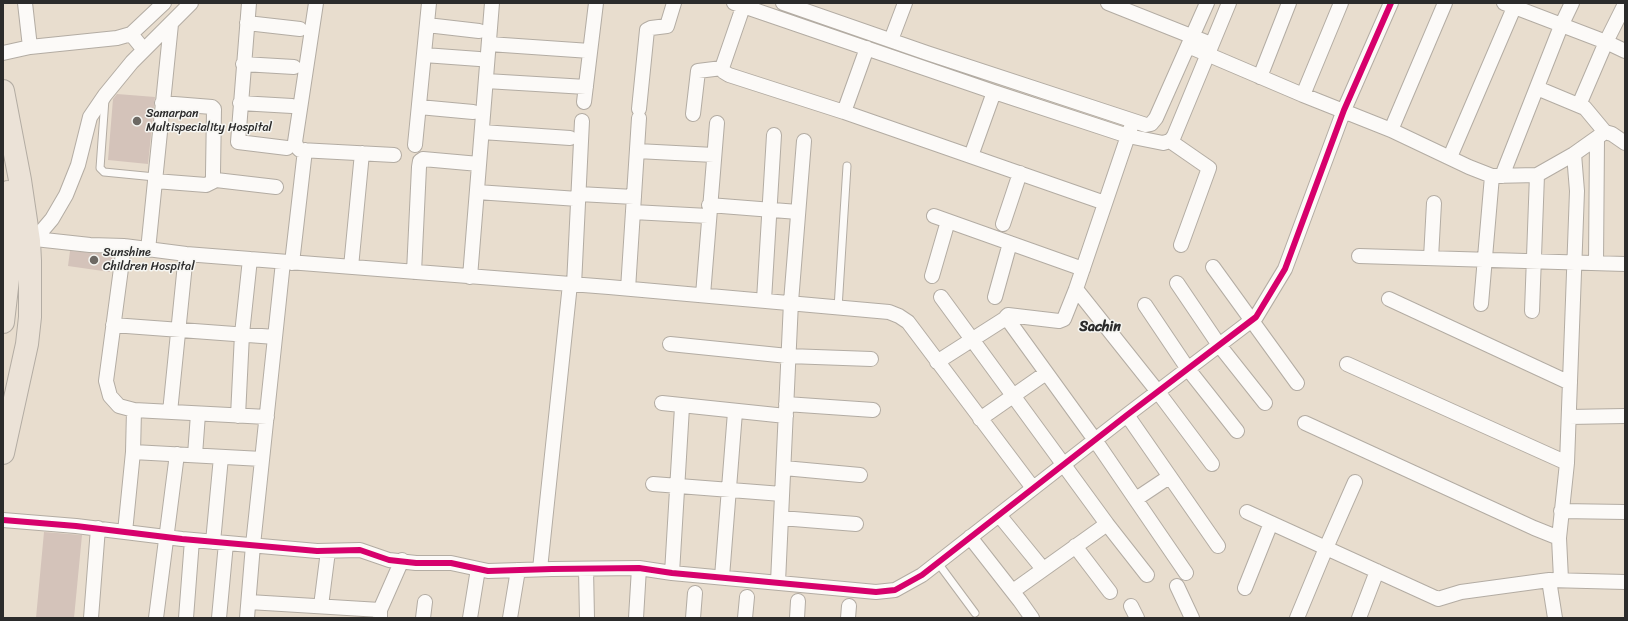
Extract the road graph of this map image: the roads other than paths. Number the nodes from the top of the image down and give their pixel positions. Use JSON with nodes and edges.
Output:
{"nodes":[{"id":1,"x":25,"y":3,"type":"edge"},
{"id":2,"x":164,"y":3,"type":"edge"},
{"id":3,"x":191,"y":3,"type":"edge"},
{"id":4,"x":249,"y":3,"type":"edge"},
{"id":5,"x":316,"y":3,"type":"edge"},
{"id":6,"x":429,"y":3,"type":"edge"},
{"id":7,"x":492,"y":3,"type":"edge"},
{"id":8,"x":596,"y":3,"type":"edge"},
{"id":9,"x":674,"y":3,"type":"edge"},
{"id":10,"x":783,"y":3,"type":"edge"},
{"id":11,"x":905,"y":3,"type":"edge"},
{"id":12,"x":1207,"y":3,"type":"edge"},
{"id":13,"x":1229,"y":3,"type":"edge"},
{"id":14,"x":1289,"y":3,"type":"edge"},
{"id":15,"x":1341,"y":3,"type":"edge"},
{"id":16,"x":1391,"y":3,"type":"edge"},
{"id":17,"x":1445,"y":3,"type":"edge"},
{"id":18,"x":1572,"y":3,"type":"edge"},
{"id":19,"x":1112,"y":4,"type":"edge"},
{"id":20,"x":1511,"y":4,"type":"edge"},
{"id":21,"x":1625,"y":4,"type":"edge"},
{"id":22,"x":739,"y":5,"type":"edge"},
{"id":23,"x":247,"y":23,"type":"junction"},
{"id":24,"x":171,"y":24,"type":"junction"},
{"id":25,"x":426,"y":25,"type":"junction"},
{"id":26,"x":1561,"y":26,"type":"junction"},
{"id":27,"x":300,"y":29,"type":"dead end"},
{"id":28,"x":479,"y":31,"type":"dead end"},
{"id":29,"x":130,"y":34,"type":"junction"},
{"id":30,"x":891,"y":40,"type":"junction"},
{"id":31,"x":1190,"y":41,"type":"junction"},
{"id":32,"x":1606,"y":42,"type":"junction"},
{"id":33,"x":489,"y":44,"type":"junction"},
{"id":34,"x":30,"y":47,"type":"junction"},
{"id":35,"x":867,"y":48,"type":"junction"},
{"id":36,"x":1209,"y":49,"type":"junction"},
{"id":37,"x":144,"y":50,"type":"junction"},
{"id":38,"x":590,"y":50,"type":"junction"},
{"id":39,"x":1625,"y":51,"type":"edge"},
{"id":40,"x":3,"y":53,"type":"edge"},
{"id":41,"x":424,"y":55,"type":"junction"},
{"id":42,"x":479,"y":59,"type":"dead end"},
{"id":43,"x":243,"y":64,"type":"junction"},
{"id":44,"x":294,"y":67,"type":"dead end"},
{"id":45,"x":722,"y":68,"type":"junction"},
{"id":46,"x":1260,"y":77,"type":"junction"},
{"id":47,"x":486,"y":81,"type":"junction"},
{"id":48,"x":586,"y":87,"type":"junction"},
{"id":49,"x":1537,"y":88,"type":"junction"},
{"id":50,"x":3,"y":91,"type":"edge"},
{"id":51,"x":994,"y":92,"type":"junction"},
{"id":52,"x":105,"y":95,"type":"junction"},
{"id":53,"x":1303,"y":95,"type":"junction"},
{"id":54,"x":584,"y":102,"type":"dead end"},
{"id":55,"x":240,"y":103,"type":"junction"},
{"id":56,"x":162,"y":104,"type":"junction"},
{"id":57,"x":1580,"y":105,"type":"junction"},
{"id":58,"x":292,"y":106,"type":"dead end"},
{"id":59,"x":419,"y":106,"type":"junction"},
{"id":60,"x":1344,"y":110,"type":"junction"},
{"id":61,"x":473,"y":112,"type":"dead end"},
{"id":62,"x":844,"y":112,"type":"junction"},
{"id":63,"x":693,"y":114,"type":"dead end"},
{"id":64,"x":582,"y":121,"type":"dead end"},
{"id":65,"x":717,"y":122,"type":"dead end"},
{"id":66,"x":1133,"y":122,"type":"junction"},
{"id":67,"x":1391,"y":130,"type":"junction"},
{"id":68,"x":482,"y":132,"type":"junction"},
{"id":69,"x":85,"y":135,"type":"junction"},
{"id":70,"x":102,"y":135,"type":"junction"},
{"id":71,"x":774,"y":135,"type":"dead end"},
{"id":72,"x":1128,"y":136,"type":"junction"},
{"id":73,"x":1616,"y":137,"type":"edge"},
{"id":74,"x":570,"y":138,"type":"dead end"},
{"id":75,"x":804,"y":141,"type":"dead end"},
{"id":76,"x":1170,"y":141,"type":"junction"},
{"id":77,"x":415,"y":145,"type":"dead end"},
{"id":78,"x":287,"y":148,"type":"dead end"},
{"id":79,"x":305,"y":150,"type":"junction"},
{"id":80,"x":637,"y":151,"type":"junction"},
{"id":81,"x":362,"y":153,"type":"junction"},
{"id":82,"x":1574,"y":154,"type":"junction"},
{"id":83,"x":394,"y":155,"type":"dead end"},
{"id":84,"x":714,"y":155,"type":"junction"},
{"id":85,"x":971,"y":156,"type":"junction"},
{"id":86,"x":1450,"y":157,"type":"junction"},
{"id":87,"x":479,"y":164,"type":"junction"},
{"id":88,"x":3,"y":166,"type":"edge"},
{"id":89,"x":847,"y":166,"type":"dead end"},
{"id":90,"x":1020,"y":173,"type":"junction"},
{"id":91,"x":1537,"y":175,"type":"junction"},
{"id":92,"x":1497,"y":176,"type":"junction"},
{"id":93,"x":155,"y":179,"type":"junction"},
{"id":94,"x":216,"y":180,"type":"junction"},
{"id":95,"x":276,"y":187,"type":"dead end"},
{"id":96,"x":477,"y":192,"type":"junction"},
{"id":97,"x":578,"y":196,"type":"junction"},
{"id":98,"x":634,"y":197,"type":"junction"},
{"id":99,"x":1104,"y":203,"type":"junction"},
{"id":100,"x":1434,"y":203,"type":"dead end"},
{"id":101,"x":709,"y":210,"type":"junction"},
{"id":102,"x":770,"y":210,"type":"junction"},
{"id":103,"x":633,"y":212,"type":"junction"},
{"id":104,"x":798,"y":212,"type":"junction"},
{"id":105,"x":934,"y":216,"type":"dead end"},
{"id":106,"x":948,"y":221,"type":"junction"},
{"id":107,"x":1003,"y":224,"type":"dead end"},
{"id":108,"x":20,"y":242,"type":"edge"},
{"id":109,"x":1010,"y":243,"type":"junction"},
{"id":110,"x":1181,"y":245,"type":"dead end"},
{"id":111,"x":124,"y":246,"type":"junction"},
{"id":112,"x":148,"y":250,"type":"junction"},
{"id":113,"x":186,"y":254,"type":"junction"},
{"id":114,"x":1359,"y":256,"type":"dead end"},
{"id":115,"x":1431,"y":258,"type":"junction"},
{"id":116,"x":250,"y":259,"type":"junction"},
{"id":117,"x":1484,"y":259,"type":"junction"},
{"id":118,"x":1534,"y":261,"type":"junction"},
{"id":119,"x":288,"y":262,"type":"junction"},
{"id":120,"x":1574,"y":262,"type":"junction"},
{"id":121,"x":1596,"y":263,"type":"junction"},
{"id":122,"x":1625,"y":264,"type":"edge"},
{"id":123,"x":351,"y":267,"type":"junction"},
{"id":124,"x":1213,"y":267,"type":"dead end"},
{"id":125,"x":1083,"y":269,"type":"junction"},
{"id":126,"x":414,"y":272,"type":"junction"},
{"id":127,"x":932,"y":276,"type":"dead end"},
{"id":128,"x":470,"y":277,"type":"junction"},
{"id":129,"x":1177,"y":283,"type":"dead end"},
{"id":130,"x":572,"y":284,"type":"junction"},
{"id":131,"x":628,"y":289,"type":"junction"},
{"id":132,"x":1076,"y":289,"type":"junction"},
{"id":133,"x":703,"y":295,"type":"junction"},
{"id":134,"x":941,"y":297,"type":"dead end"},
{"id":135,"x":995,"y":297,"type":"dead end"},
{"id":136,"x":1389,"y":299,"type":"dead end"},
{"id":137,"x":764,"y":300,"type":"junction"},
{"id":138,"x":791,"y":302,"type":"junction"},
{"id":139,"x":1481,"y":304,"type":"dead end"},
{"id":140,"x":1145,"y":305,"type":"dead end"},
{"id":141,"x":838,"y":308,"type":"junction"},
{"id":142,"x":1532,"y":311,"type":"dead end"},
{"id":143,"x":1006,"y":318,"type":"junction"},
{"id":144,"x":1252,"y":321,"type":"junction"},
{"id":145,"x":3,"y":322,"type":"edge"},
{"id":146,"x":113,"y":325,"type":"junction"},
{"id":147,"x":178,"y":329,"type":"junction"},
{"id":148,"x":242,"y":334,"type":"junction"},
{"id":149,"x":275,"y":337,"type":"junction"},
{"id":150,"x":973,"y":341,"type":"junction"},
{"id":151,"x":670,"y":344,"type":"dead end"},
{"id":152,"x":1219,"y":345,"type":"junction"},
{"id":153,"x":788,"y":356,"type":"junction"},
{"id":154,"x":871,"y":359,"type":"dead end"},
{"id":155,"x":937,"y":362,"type":"junction"},
{"id":156,"x":1347,"y":364,"type":"dead end"},
{"id":157,"x":1188,"y":369,"type":"junction"},
{"id":158,"x":1046,"y":373,"type":"junction"},
{"id":159,"x":1297,"y":383,"type":"dead end"},
{"id":160,"x":1570,"y":383,"type":"junction"},
{"id":161,"x":1158,"y":392,"type":"junction"},
{"id":162,"x":1014,"y":396,"type":"junction"},
{"id":163,"x":662,"y":404,"type":"dead end"},
{"id":164,"x":1265,"y":404,"type":"dead end"},
{"id":165,"x":682,"y":407,"type":"junction"},
{"id":166,"x":134,"y":410,"type":"junction"},
{"id":167,"x":786,"y":410,"type":"junction"},
{"id":168,"x":873,"y":410,"type":"dead end"},
{"id":169,"x":170,"y":412,"type":"junction"},
{"id":170,"x":735,"y":412,"type":"junction"},
{"id":171,"x":198,"y":414,"type":"junction"},
{"id":172,"x":1127,"y":415,"type":"junction"},
{"id":173,"x":238,"y":416,"type":"junction"},
{"id":174,"x":1625,"y":416,"type":"edge"},
{"id":175,"x":267,"y":417,"type":"junction"},
{"id":176,"x":1569,"y":417,"type":"junction"},
{"id":177,"x":980,"y":419,"type":"junction"},
{"id":178,"x":1305,"y":423,"type":"dead end"},
{"id":179,"x":1237,"y":431,"type":"dead end"},
{"id":180,"x":1095,"y":440,"type":"junction"},
{"id":181,"x":133,"y":452,"type":"junction"},
{"id":182,"x":3,"y":453,"type":"edge"},
{"id":183,"x":177,"y":454,"type":"junction"},
{"id":184,"x":195,"y":455,"type":"junction"},
{"id":185,"x":221,"y":457,"type":"junction"},
{"id":186,"x":262,"y":459,"type":"junction"},
{"id":187,"x":1567,"y":463,"type":"junction"},
{"id":188,"x":1064,"y":464,"type":"junction"},
{"id":189,"x":1212,"y":464,"type":"dead end"},
{"id":190,"x":784,"y":468,"type":"junction"},
{"id":191,"x":860,"y":475,"type":"dead end"},
{"id":192,"x":1169,"y":477,"type":"junction"},
{"id":193,"x":1355,"y":482,"type":"dead end"},
{"id":194,"x":653,"y":484,"type":"dead end"},
{"id":195,"x":678,"y":486,"type":"junction"},
{"id":196,"x":1033,"y":488,"type":"junction"},
{"id":197,"x":729,"y":490,"type":"junction"},
{"id":198,"x":782,"y":494,"type":"junction"},
{"id":199,"x":1136,"y":499,"type":"junction"},
{"id":200,"x":1561,"y":510,"type":"junction"},
{"id":201,"x":1247,"y":512,"type":"dead end"},
{"id":202,"x":1625,"y":512,"type":"edge"},
{"id":203,"x":999,"y":515,"type":"junction"},
{"id":204,"x":781,"y":518,"type":"junction"},
{"id":205,"x":3,"y":520,"type":"edge"},
{"id":206,"x":1271,"y":523,"type":"junction"},
{"id":207,"x":856,"y":524,"type":"dead end"},
{"id":208,"x":1107,"y":524,"type":"junction"},
{"id":209,"x":98,"y":528,"type":"junction"},
{"id":210,"x":125,"y":532,"type":"junction"},
{"id":211,"x":167,"y":536,"type":"junction"},
{"id":212,"x":970,"y":537,"type":"junction"},
{"id":213,"x":1559,"y":538,"type":"junction"},
{"id":214,"x":192,"y":540,"type":"junction"},
{"id":215,"x":219,"y":542,"type":"junction"},
{"id":216,"x":253,"y":545,"type":"junction"},
{"id":217,"x":1075,"y":546,"type":"junction"},
{"id":218,"x":1218,"y":546,"type":"dead end"},
{"id":219,"x":1326,"y":548,"type":"junction"},
{"id":220,"x":328,"y":551,"type":"junction"},
{"id":221,"x":402,"y":560,"type":"junction"},
{"id":222,"x":938,"y":563,"type":"junction"},
{"id":223,"x":639,"y":568,"type":"junction"},
{"id":224,"x":478,"y":569,"type":"junction"},
{"id":225,"x":540,"y":569,"type":"junction"},
{"id":226,"x":586,"y":569,"type":"junction"},
{"id":227,"x":1043,"y":569,"type":"junction"},
{"id":228,"x":518,"y":570,"type":"junction"},
{"id":229,"x":1377,"y":571,"type":"junction"},
{"id":230,"x":672,"y":573,"type":"junction"},
{"id":231,"x":1186,"y":573,"type":"dead end"},
{"id":232,"x":1147,"y":575,"type":"dead end"},
{"id":233,"x":722,"y":576,"type":"junction"},
{"id":234,"x":1555,"y":580,"type":"junction"},
{"id":235,"x":778,"y":582,"type":"junction"},
{"id":236,"x":1625,"y":582,"type":"edge"},
{"id":237,"x":1178,"y":586,"type":"dead end"},
{"id":238,"x":1246,"y":588,"type":"dead end"},
{"id":239,"x":1013,"y":591,"type":"junction"},
{"id":240,"x":1110,"y":592,"type":"dead end"},
{"id":241,"x":695,"y":593,"type":"dead end"},
{"id":242,"x":747,"y":597,"type":"dead end"},
{"id":243,"x":798,"y":601,"type":"dead end"},
{"id":244,"x":249,"y":602,"type":"junction"},
{"id":245,"x":425,"y":602,"type":"dead end"},
{"id":246,"x":321,"y":606,"type":"junction"},
{"id":247,"x":295,"y":611,"type":"edge"},
{"id":248,"x":339,"y":613,"type":"edge"},
{"id":249,"x":976,"y":613,"type":"dead end"},
{"id":250,"x":380,"y":614,"type":"edge"},
{"id":251,"x":91,"y":618,"type":"edge"},
{"id":252,"x":156,"y":618,"type":"edge"},
{"id":253,"x":186,"y":618,"type":"edge"},
{"id":254,"x":219,"y":618,"type":"edge"},
{"id":255,"x":247,"y":618,"type":"edge"},
{"id":256,"x":423,"y":618,"type":"edge"},
{"id":257,"x":470,"y":618,"type":"edge"},
{"id":258,"x":510,"y":618,"type":"edge"},
{"id":259,"x":587,"y":618,"type":"edge"},
{"id":260,"x":636,"y":618,"type":"edge"},
{"id":261,"x":692,"y":618,"type":"edge"},
{"id":262,"x":745,"y":618,"type":"edge"},
{"id":263,"x":797,"y":618,"type":"edge"},
{"id":264,"x":1032,"y":618,"type":"edge"},
{"id":265,"x":1192,"y":618,"type":"edge"},
{"id":266,"x":1297,"y":618,"type":"edge"},
{"id":267,"x":1359,"y":618,"type":"edge"},
{"id":268,"x":1555,"y":618,"type":"edge"}],
"edges":[{"from":1,"to":34,"type":"street"},
{"from":2,"to":29,"type":"street"},
{"from":3,"to":24,"type":"street"},
{"from":4,"to":23,"type":"street"},
{"from":5,"to":79,"type":"street"},
{"from":6,"to":25,"type":"street"},
{"from":7,"to":33,"type":"street"},
{"from":8,"to":38,"type":"street"},
{"from":9,"to":80,"type":"street"},
{"from":10,"to":30,"type":"street"},
{"from":11,"to":30,"type":"street"},
{"from":12,"to":31,"type":"street"},
{"from":13,"to":36,"type":"street"},
{"from":14,"to":46,"type":"street"},
{"from":15,"to":53,"type":"street"},
{"from":16,"to":60,"type":"street"},
{"from":17,"to":67,"type":"street"},
{"from":18,"to":26,"type":"street"},
{"from":19,"to":31,"type":"street"},
{"from":20,"to":26,"type":"street"},
{"from":20,"to":86,"type":"street"},
{"from":21,"to":32,"type":"street"},
{"from":22,"to":35,"type":"street"},
{"from":22,"to":45,"type":"street"},
{"from":23,"to":27,"type":"street"},
{"from":23,"to":43,"type":"street"},
{"from":24,"to":37,"type":"street"},
{"from":24,"to":56,"type":"street"},
{"from":25,"to":28,"type":"street"},
{"from":25,"to":41,"type":"street"},
{"from":26,"to":32,"type":"street"},
{"from":26,"to":49,"type":"street"},
{"from":29,"to":34,"type":"street"},
{"from":29,"to":37,"type":"street"},
{"from":30,"to":66,"type":"street"},
{"from":31,"to":36,"type":"street"},
{"from":31,"to":66,"type":"street"},
{"from":32,"to":39,"type":"street"},
{"from":32,"to":57,"type":"street"},
{"from":33,"to":38,"type":"street"},
{"from":33,"to":47,"type":"street"},
{"from":34,"to":40,"type":"street"},
{"from":35,"to":51,"type":"street"},
{"from":35,"to":62,"type":"street"},
{"from":36,"to":46,"type":"street"},
{"from":36,"to":76,"type":"street"},
{"from":37,"to":52,"type":"street"},
{"from":38,"to":48,"type":"street"},
{"from":41,"to":42,"type":"street"},
{"from":41,"to":59,"type":"street"},
{"from":43,"to":44,"type":"street"},
{"from":43,"to":55,"type":"street"},
{"from":45,"to":62,"type":"street"},
{"from":45,"to":63,"type":"street"},
{"from":46,"to":53,"type":"street"},
{"from":47,"to":48,"type":"street"},
{"from":47,"to":68,"type":"street"},
{"from":48,"to":54,"type":"street"},
{"from":49,"to":57,"type":"street"},
{"from":49,"to":92,"type":"street"},
{"from":50,"to":108,"type":"highway"},
{"from":51,"to":72,"type":"street"},
{"from":51,"to":85,"type":"street"},
{"from":52,"to":69,"type":"street"},
{"from":52,"to":70,"type":"lane"},
{"from":53,"to":60,"type":"street"},
{"from":55,"to":58,"type":"street"},
{"from":55,"to":78,"type":"street"},
{"from":56,"to":93,"type":"street"},
{"from":56,"to":94,"type":"street"},
{"from":57,"to":73,"type":"street"},
{"from":59,"to":61,"type":"street"},
{"from":59,"to":77,"type":"street"},
{"from":60,"to":67,"type":"street"},
{"from":60,"to":144,"type":"street"},
{"from":62,"to":85,"type":"street"},
{"from":64,"to":97,"type":"street"},
{"from":65,"to":84,"type":"street"},
{"from":66,"to":72,"type":"street"},
{"from":67,"to":86,"type":"street"},
{"from":68,"to":74,"type":"street"},
{"from":68,"to":87,"type":"street"},
{"from":69,"to":70,"type":"lane"},
{"from":69,"to":108,"type":"street"},
{"from":70,"to":93,"type":"lane"},
{"from":71,"to":102,"type":"street"},
{"from":72,"to":76,"type":"street"},
{"from":72,"to":99,"type":"street"},
{"from":73,"to":82,"type":"street"},
{"from":73,"to":121,"type":"street"},
{"from":75,"to":104,"type":"street"},
{"from":76,"to":110,"type":"street"},
{"from":79,"to":81,"type":"street"},
{"from":79,"to":119,"type":"street"},
{"from":80,"to":84,"type":"street"},
{"from":80,"to":98,"type":"street"},
{"from":81,"to":83,"type":"street"},
{"from":81,"to":123,"type":"street"},
{"from":82,"to":91,"type":"street"},
{"from":82,"to":120,"type":"street"},
{"from":84,"to":101,"type":"street"},
{"from":85,"to":90,"type":"street"},
{"from":86,"to":92,"type":"street"},
{"from":87,"to":96,"type":"street"},
{"from":87,"to":126,"type":"street"},
{"from":88,"to":108,"type":"highway"},
{"from":89,"to":141,"type":"lane"},
{"from":90,"to":99,"type":"street"},
{"from":90,"to":107,"type":"street"},
{"from":91,"to":92,"type":"street"},
{"from":91,"to":118,"type":"street"},
{"from":92,"to":117,"type":"street"},
{"from":93,"to":94,"type":"street"},
{"from":93,"to":112,"type":"street"},
{"from":94,"to":95,"type":"street"},
{"from":96,"to":97,"type":"street"},
{"from":96,"to":128,"type":"street"},
{"from":97,"to":98,"type":"street"},
{"from":97,"to":130,"type":"street"},
{"from":98,"to":103,"type":"street"},
{"from":99,"to":125,"type":"street"},
{"from":100,"to":115,"type":"street"},
{"from":101,"to":102,"type":"street"},
{"from":101,"to":103,"type":"street"},
{"from":101,"to":133,"type":"street"},
{"from":102,"to":104,"type":"street"},
{"from":102,"to":137,"type":"street"},
{"from":103,"to":131,"type":"street"},
{"from":104,"to":138,"type":"street"},
{"from":105,"to":106,"type":"street"},
{"from":106,"to":109,"type":"street"},
{"from":106,"to":127,"type":"street"},
{"from":108,"to":111,"type":"street"},
{"from":108,"to":145,"type":"highway"},
{"from":108,"to":182,"type":"highway"},
{"from":109,"to":125,"type":"street"},
{"from":109,"to":135,"type":"street"},
{"from":111,"to":112,"type":"street"},
{"from":111,"to":146,"type":"street"},
{"from":112,"to":113,"type":"street"},
{"from":113,"to":116,"type":"street"},
{"from":113,"to":147,"type":"street"},
{"from":114,"to":115,"type":"street"},
{"from":115,"to":117,"type":"street"},
{"from":116,"to":119,"type":"street"},
{"from":116,"to":148,"type":"street"},
{"from":117,"to":118,"type":"street"},
{"from":117,"to":139,"type":"street"},
{"from":118,"to":120,"type":"street"},
{"from":118,"to":142,"type":"street"},
{"from":119,"to":123,"type":"street"},
{"from":119,"to":149,"type":"street"},
{"from":120,"to":121,"type":"street"},
{"from":120,"to":160,"type":"street"},
{"from":121,"to":122,"type":"street"},
{"from":123,"to":126,"type":"street"},
{"from":124,"to":144,"type":"street"},
{"from":125,"to":132,"type":"street"},
{"from":126,"to":128,"type":"street"},
{"from":128,"to":130,"type":"street"},
{"from":129,"to":152,"type":"street"},
{"from":130,"to":131,"type":"street"},
{"from":130,"to":225,"type":"street"},
{"from":131,"to":133,"type":"street"},
{"from":132,"to":143,"type":"street"},
{"from":132,"to":161,"type":"street"},
{"from":133,"to":137,"type":"street"},
{"from":134,"to":150,"type":"street"},
{"from":136,"to":160,"type":"street"},
{"from":137,"to":138,"type":"street"},
{"from":138,"to":141,"type":"street"},
{"from":138,"to":153,"type":"street"},
{"from":140,"to":157,"type":"street"},
{"from":141,"to":155,"type":"street"},
{"from":143,"to":150,"type":"street"},
{"from":143,"to":158,"type":"street"},
{"from":144,"to":152,"type":"street"},
{"from":144,"to":159,"type":"street"},
{"from":146,"to":147,"type":"street"},
{"from":146,"to":166,"type":"street"},
{"from":147,"to":148,"type":"street"},
{"from":147,"to":169,"type":"street"},
{"from":148,"to":149,"type":"street"},
{"from":148,"to":173,"type":"street"},
{"from":149,"to":175,"type":"street"},
{"from":150,"to":155,"type":"street"},
{"from":150,"to":162,"type":"street"},
{"from":151,"to":153,"type":"street"},
{"from":152,"to":157,"type":"street"},
{"from":152,"to":164,"type":"street"},
{"from":153,"to":154,"type":"street"},
{"from":153,"to":167,"type":"street"},
{"from":155,"to":177,"type":"street"},
{"from":156,"to":187,"type":"street"},
{"from":157,"to":161,"type":"street"},
{"from":157,"to":179,"type":"street"},
{"from":158,"to":162,"type":"street"},
{"from":158,"to":180,"type":"street"},
{"from":160,"to":176,"type":"street"},
{"from":161,"to":172,"type":"street"},
{"from":161,"to":189,"type":"street"},
{"from":162,"to":177,"type":"street"},
{"from":162,"to":188,"type":"street"},
{"from":163,"to":165,"type":"street"},
{"from":165,"to":170,"type":"street"},
{"from":165,"to":195,"type":"street"},
{"from":166,"to":169,"type":"street"},
{"from":166,"to":181,"type":"street"},
{"from":167,"to":168,"type":"street"},
{"from":167,"to":170,"type":"street"},
{"from":167,"to":190,"type":"street"},
{"from":169,"to":171,"type":"street"},
{"from":170,"to":197,"type":"street"},
{"from":171,"to":173,"type":"street"},
{"from":171,"to":184,"type":"street"},
{"from":172,"to":180,"type":"street"},
{"from":172,"to":192,"type":"street"},
{"from":173,"to":175,"type":"street"},
{"from":174,"to":176,"type":"street"},
{"from":175,"to":186,"type":"street"},
{"from":176,"to":187,"type":"street"},
{"from":177,"to":196,"type":"street"},
{"from":178,"to":213,"type":"street"},
{"from":180,"to":188,"type":"street"},
{"from":180,"to":199,"type":"street"},
{"from":181,"to":183,"type":"street"},
{"from":181,"to":210,"type":"street"},
{"from":183,"to":184,"type":"street"},
{"from":183,"to":211,"type":"street"},
{"from":184,"to":185,"type":"street"},
{"from":185,"to":186,"type":"street"},
{"from":185,"to":215,"type":"street"},
{"from":186,"to":216,"type":"street"},
{"from":187,"to":200,"type":"street"},
{"from":188,"to":196,"type":"street"},
{"from":188,"to":208,"type":"street"},
{"from":190,"to":191,"type":"street"},
{"from":190,"to":198,"type":"street"},
{"from":192,"to":199,"type":"street"},
{"from":192,"to":218,"type":"street"},
{"from":193,"to":219,"type":"street"},
{"from":194,"to":195,"type":"street"},
{"from":195,"to":197,"type":"street"},
{"from":195,"to":230,"type":"street"},
{"from":196,"to":203,"type":"street"},
{"from":197,"to":198,"type":"street"},
{"from":197,"to":233,"type":"street"},
{"from":198,"to":204,"type":"street"},
{"from":199,"to":231,"type":"street"},
{"from":200,"to":202,"type":"street"},
{"from":200,"to":213,"type":"street"},
{"from":201,"to":206,"type":"street"},
{"from":203,"to":212,"type":"street"},
{"from":203,"to":227,"type":"street"},
{"from":204,"to":207,"type":"street"},
{"from":204,"to":235,"type":"street"},
{"from":205,"to":209,"type":"street"},
{"from":206,"to":219,"type":"street"},
{"from":206,"to":238,"type":"street"},
{"from":208,"to":217,"type":"street"},
{"from":208,"to":232,"type":"street"},
{"from":209,"to":210,"type":"street"},
{"from":209,"to":251,"type":"street"},
{"from":210,"to":211,"type":"street"},
{"from":211,"to":214,"type":"street"},
{"from":211,"to":252,"type":"street"},
{"from":212,"to":222,"type":"street"},
{"from":212,"to":239,"type":"street"},
{"from":213,"to":234,"type":"street"},
{"from":214,"to":215,"type":"street"},
{"from":214,"to":253,"type":"street"},
{"from":215,"to":216,"type":"street"},
{"from":215,"to":254,"type":"street"},
{"from":216,"to":220,"type":"street"},
{"from":216,"to":244,"type":"street"},
{"from":217,"to":227,"type":"street"},
{"from":217,"to":240,"type":"street"},
{"from":219,"to":229,"type":"street"},
{"from":219,"to":266,"type":"street"},
{"from":220,"to":221,"type":"street"},
{"from":220,"to":246,"type":"street"},
{"from":221,"to":224,"type":"street"},
{"from":221,"to":250,"type":"street"},
{"from":222,"to":235,"type":"street"},
{"from":222,"to":249,"type":"lane"},
{"from":223,"to":226,"type":"street"},
{"from":223,"to":230,"type":"street"},
{"from":223,"to":260,"type":"street"},
{"from":224,"to":228,"type":"street"},
{"from":224,"to":257,"type":"street"},
{"from":225,"to":226,"type":"street"},
{"from":225,"to":228,"type":"street"},
{"from":226,"to":259,"type":"street"},
{"from":227,"to":239,"type":"street"},
{"from":228,"to":258,"type":"street"},
{"from":229,"to":234,"type":"street"},
{"from":229,"to":267,"type":"street"},
{"from":230,"to":233,"type":"street"},
{"from":233,"to":235,"type":"street"},
{"from":234,"to":236,"type":"street"},
{"from":234,"to":268,"type":"street"},
{"from":237,"to":265,"type":"street"},
{"from":239,"to":264,"type":"street"},
{"from":241,"to":261,"type":"street"},
{"from":242,"to":262,"type":"street"},
{"from":243,"to":263,"type":"street"},
{"from":244,"to":247,"type":"street"},
{"from":244,"to":255,"type":"street"},
{"from":245,"to":256,"type":"street"},
{"from":246,"to":247,"type":"street"},
{"from":246,"to":248,"type":"street"},
{"from":248,"to":250,"type":"street"}]}
